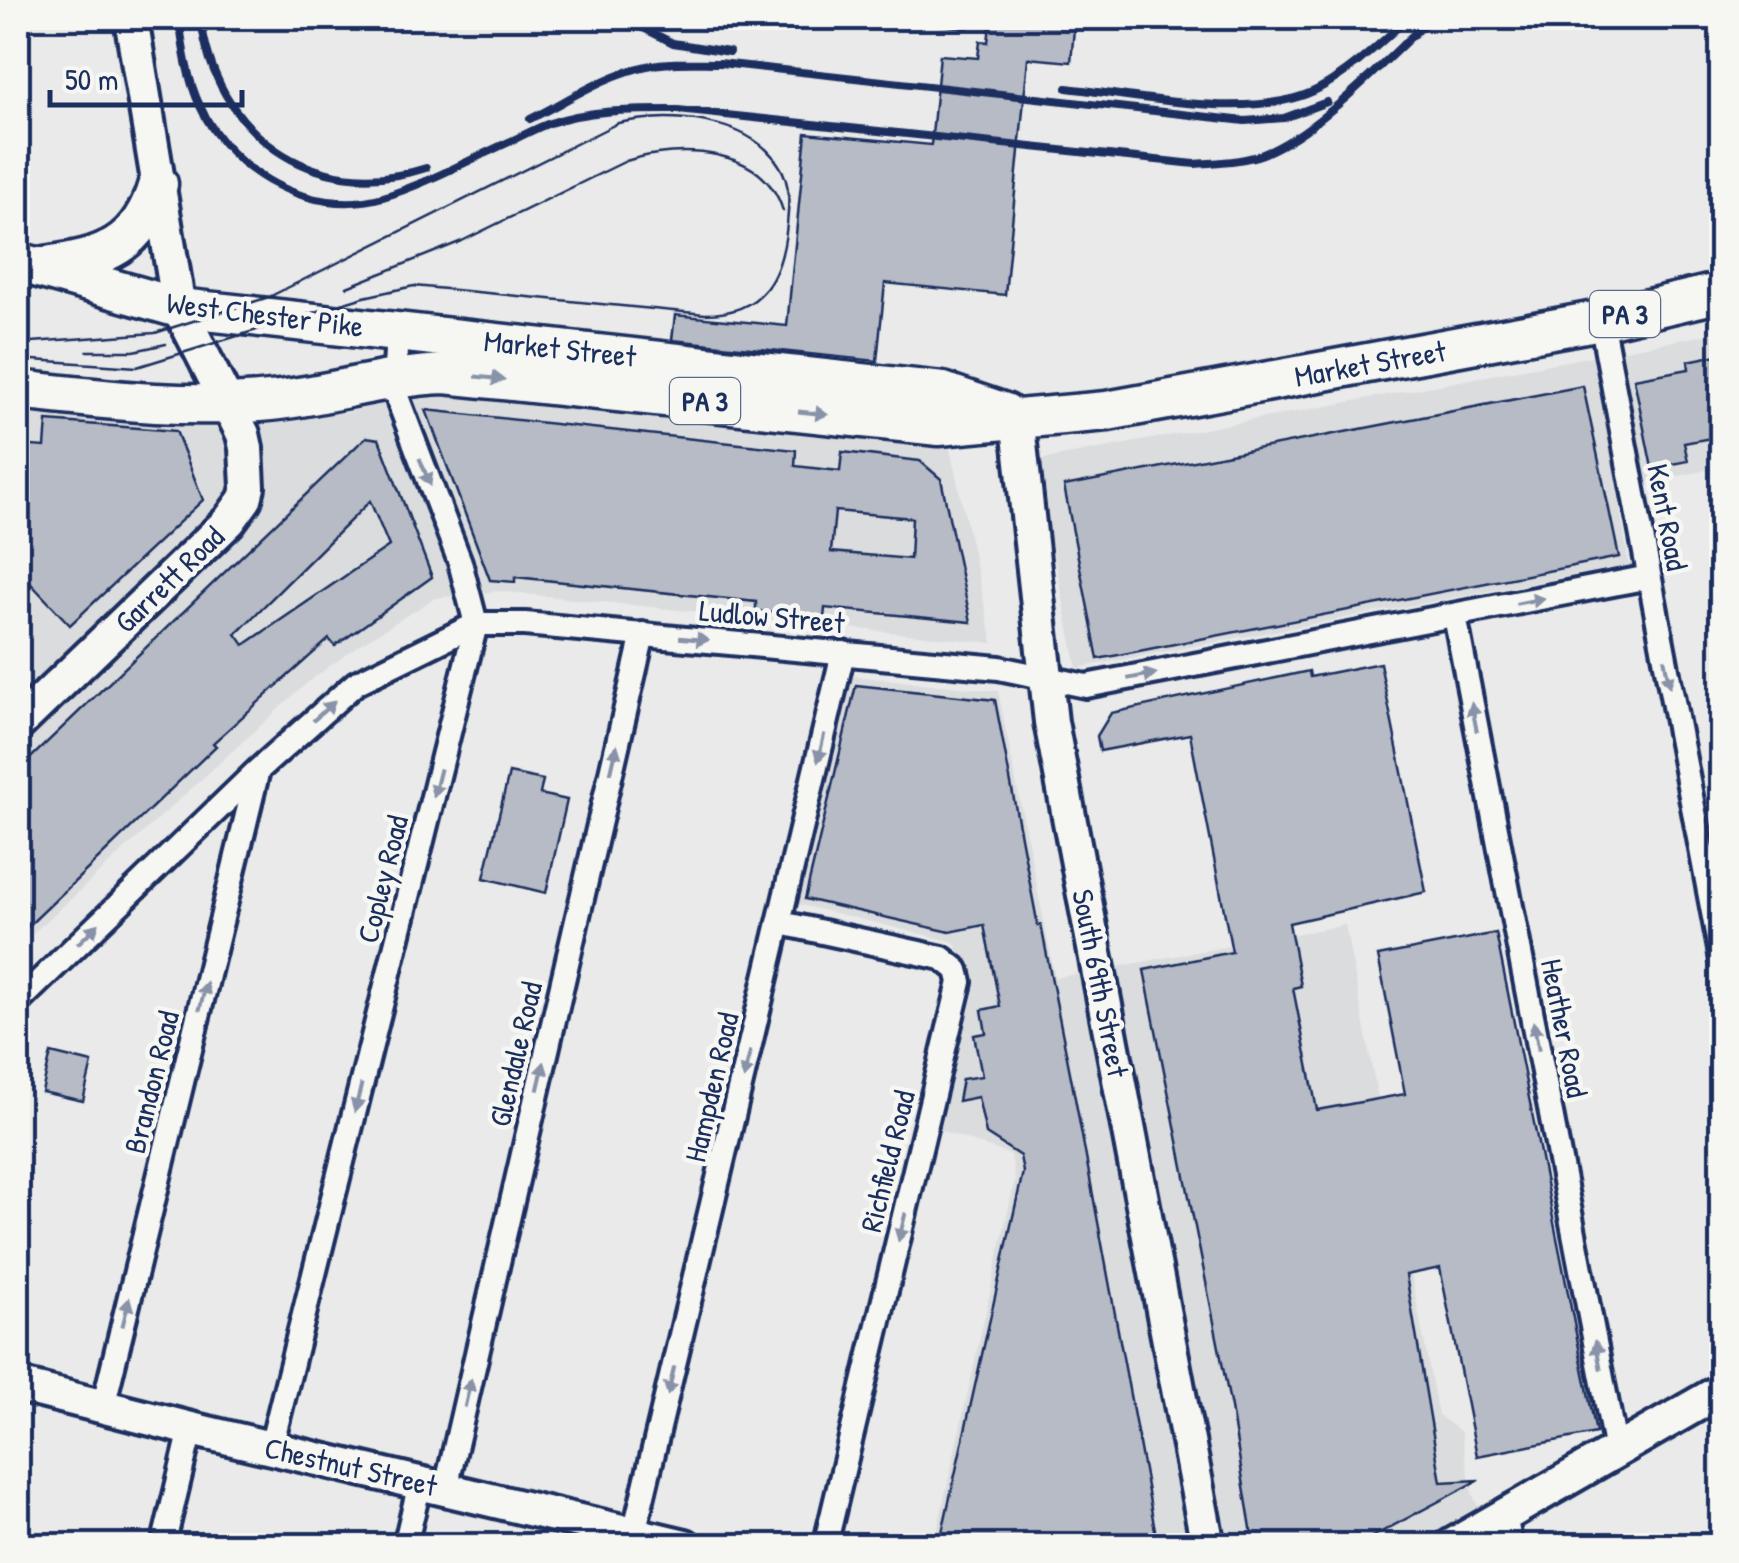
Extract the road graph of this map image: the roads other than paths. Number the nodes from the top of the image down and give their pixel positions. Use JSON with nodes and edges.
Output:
{"nodes":[{"id":1,"x":131,"y":18,"type":"edge"},
{"id":2,"x":158,"y":184,"type":"junction"},
{"id":3,"x":23,"y":268,"type":"edge"},
{"id":4,"x":1722,"y":292,"type":"edge"},
{"id":5,"x":178,"y":308,"type":"junction"},
{"id":6,"x":1600,"y":320,"type":"junction"},
{"id":7,"x":397,"y":330,"type":"junction"},
{"id":8,"x":394,"y":380,"type":"junction"},
{"id":9,"x":18,"y":390,"type":"edge"},
{"id":10,"x":228,"y":404,"type":"junction"},
{"id":11,"x":1017,"y":417,"type":"junction"},
{"id":12,"x":1649,"y":578,"type":"junction"},
{"id":13,"x":1455,"y":616,"type":"junction"},
{"id":14,"x":476,"y":624,"type":"junction"},
{"id":15,"x":643,"y":634,"type":"junction"},
{"id":16,"x":843,"y":653,"type":"junction"},
{"id":17,"x":1046,"y":678,"type":"junction"},
{"id":18,"x":18,"y":724,"type":"edge"},
{"id":19,"x":257,"y":772,"type":"junction"},
{"id":20,"x":781,"y":923,"type":"junction"},
{"id":21,"x":1722,"y":960,"type":"edge"},
{"id":22,"x":18,"y":1002,"type":"edge"},
{"id":23,"x":18,"y":1384,"type":"edge"},
{"id":24,"x":1722,"y":1390,"type":"edge"},
{"id":25,"x":103,"y":1407,"type":"junction"},
{"id":26,"x":192,"y":1430,"type":"junction"},
{"id":27,"x":271,"y":1448,"type":"junction"},
{"id":28,"x":1616,"y":1451,"type":"junction"},
{"id":29,"x":433,"y":1485,"type":"junction"},
{"id":30,"x":1508,"y":1530,"type":"edge"},
{"id":31,"x":641,"y":1538,"type":"edge"},
{"id":32,"x":164,"y":1546,"type":"edge"},
{"id":33,"x":405,"y":1546,"type":"edge"},
{"id":34,"x":685,"y":1546,"type":"edge"},
{"id":35,"x":825,"y":1546,"type":"edge"},
{"id":36,"x":1208,"y":1546,"type":"edge"},
{"id":37,"x":1451,"y":1546,"type":"edge"}],
"edges":[{"from":1,"to":2,"type":"main road","name":"Garrett Road"},
{"from":2,"to":3,"type":"main road"},
{"from":2,"to":5,"type":"main road","name":"Garrett Road"},
{"from":3,"to":5,"type":"main road","name":"West Chester Pike","number":"PA 3"},
{"from":4,"to":6,"type":"main road","name":"Market Street","number":"PA 3"},
{"from":5,"to":7,"type":"main road","name":"West Chester Pike","number":"PA 3"},
{"from":5,"to":10,"type":"main road","name":"Garrett Road"},
{"from":6,"to":11,"type":"main road","name":"Market Street","number":"PA 3"},
{"from":6,"to":12,"type":"street","name":"Kent Road"},
{"from":7,"to":8,"type":"street","name":"Copley Road"},
{"from":7,"to":11,"type":"main road","name":"Market Street","number":"PA 3"},
{"from":8,"to":10,"type":"main road","name":"West Chester Pike","number":"PA 3"},
{"from":8,"to":11,"type":"main road","name":"Market Street","number":"PA 3","one_way":true},
{"from":8,"to":14,"type":"street","name":"Copley Road","one_way":true},
{"from":9,"to":10,"type":"main road","name":"West Chester Pike","number":"PA 3"},
{"from":10,"to":18,"type":"main road","name":"Garrett Road"},
{"from":11,"to":17,"type":"main road","name":"South 69th Street"},
{"from":13,"to":12,"type":"street","name":"Ludlow Street","one_way":true},
{"from":12,"to":21,"type":"street","name":"Kent Road","one_way":true},
{"from":17,"to":13,"type":"street","name":"Ludlow Street","one_way":true},
{"from":28,"to":13,"type":"street","name":"Heather Road","one_way":true},
{"from":14,"to":15,"type":"street","name":"Ludlow Street"},
{"from":19,"to":14,"type":"street","name":"Ludlow Street","one_way":true},
{"from":14,"to":27,"type":"street","name":"Copley Road","one_way":true},
{"from":15,"to":16,"type":"street","name":"Ludlow Street","one_way":true},
{"from":29,"to":15,"type":"street","name":"Glendale Road","one_way":true},
{"from":16,"to":17,"type":"street","name":"Ludlow Street"},
{"from":16,"to":20,"type":"street","name":"Hampden Road","one_way":true},
{"from":17,"to":36,"type":"main road","name":"South 69th Street"},
{"from":22,"to":19,"type":"street","name":"Ludlow Street","one_way":true},
{"from":25,"to":19,"type":"street","name":"Brandon Road","one_way":true},
{"from":20,"to":31,"type":"street","name":"Hampden Road","one_way":true},
{"from":20,"to":35,"type":"street","name":"Richfield Road","one_way":true},
{"from":23,"to":25,"type":"main road","name":"Chestnut Street"},
{"from":24,"to":28,"type":"main road"},
{"from":25,"to":26,"type":"main road","name":"Chestnut Street"},
{"from":26,"to":27,"type":"main road","name":"Chestnut Street"},
{"from":26,"to":32,"type":"street"},
{"from":27,"to":29,"type":"main road","name":"Chestnut Street"},
{"from":28,"to":30,"type":"main road"},
{"from":29,"to":31,"type":"main road","name":"Chestnut Street"},
{"from":29,"to":33,"type":"street","name":"Glendale Road"},
{"from":30,"to":37,"type":"main road"},
{"from":31,"to":34,"type":"main road","name":"Chestnut Street"}]}
